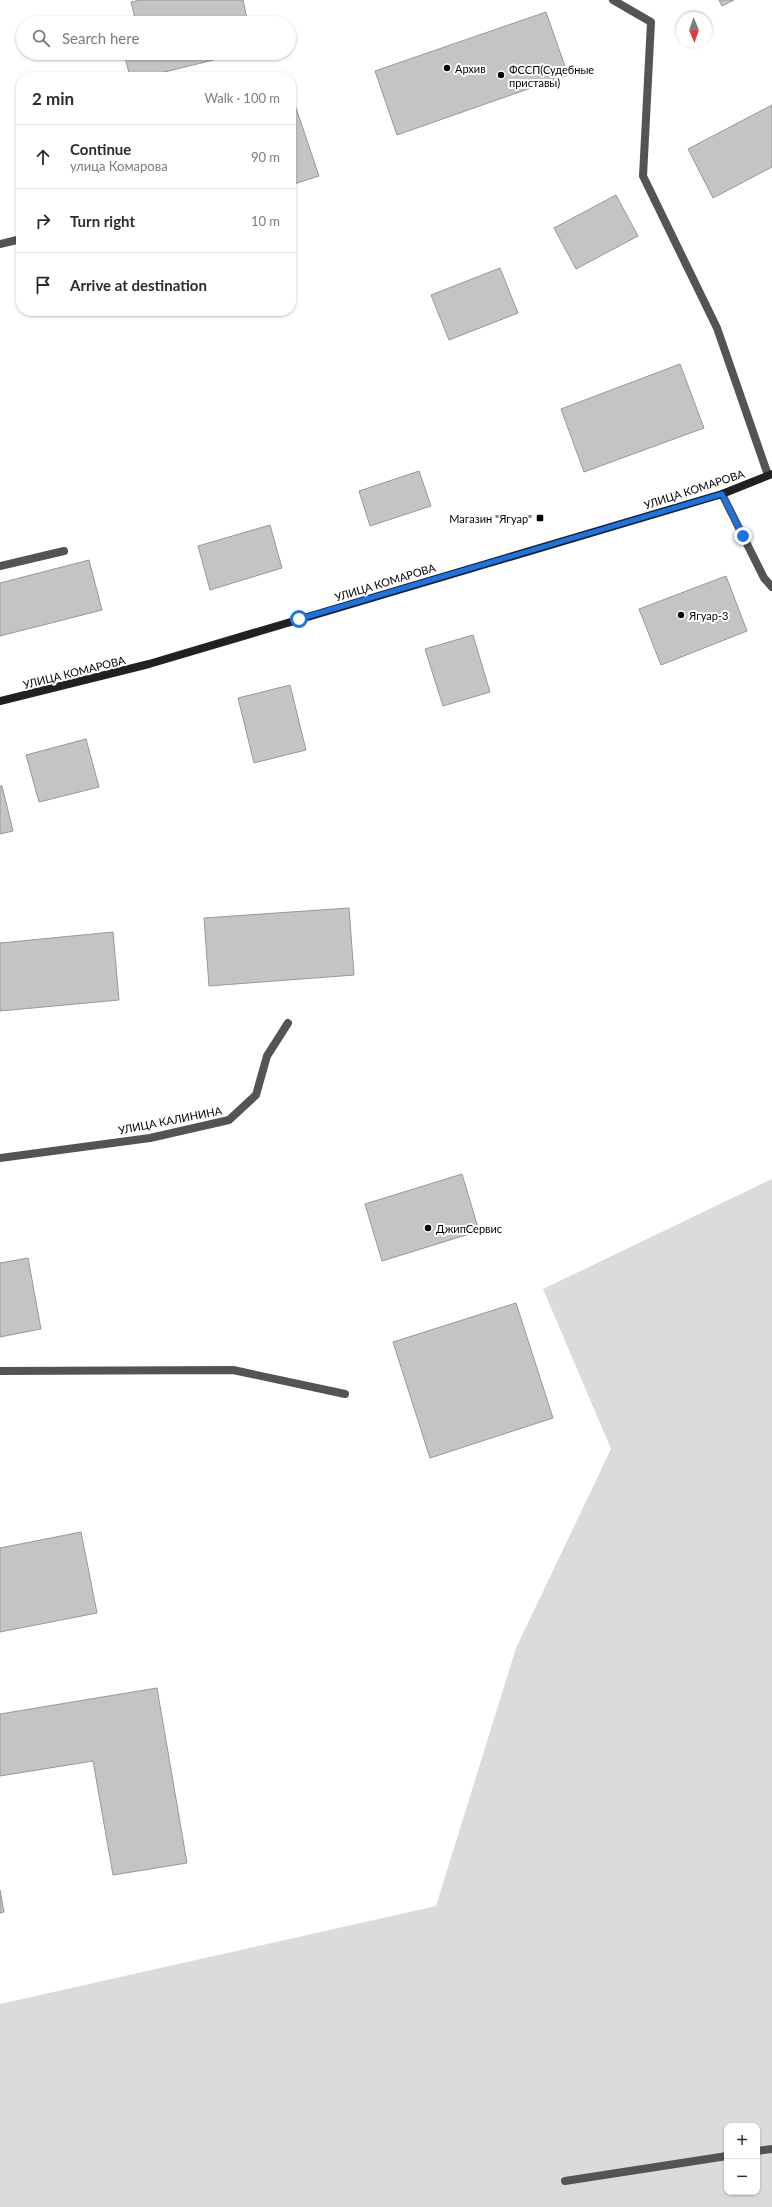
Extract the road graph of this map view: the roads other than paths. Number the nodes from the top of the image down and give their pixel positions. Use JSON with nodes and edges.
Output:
{"nodes":[{"id":1,"x":613,"y":0,"type":"edge"},
{"id":2,"x":16,"y":240,"type":"edge"},
{"id":3,"x":0,"y":244,"type":"edge"},
{"id":4,"x":770,"y":475,"type":"edge"},
{"id":5,"x":722,"y":494,"type":"junction"},
{"id":6,"x":64,"y":550,"type":"dead end"},
{"id":7,"x":0,"y":566,"type":"edge"},
{"id":8,"x":772,"y":588,"type":"edge"},
{"id":9,"x":0,"y":701,"type":"edge"},
{"id":10,"x":288,"y":1023,"type":"dead end"},
{"id":11,"x":0,"y":1158,"type":"edge"},
{"id":12,"x":0,"y":1371,"type":"edge"},
{"id":13,"x":346,"y":1394,"type":"dead end"},
{"id":14,"x":772,"y":2149,"type":"edge"},
{"id":15,"x":760,"y":2151,"type":"edge"},
{"id":16,"x":724,"y":2156,"type":"edge"},
{"id":17,"x":565,"y":2181,"type":"dead end"}],
"edges":[{"from":1,"to":4,"type":"street"},
{"from":2,"to":3,"type":"street"},
{"from":4,"to":5,"type":"street","name":"УЛИЦА КОМАРОВА"},
{"from":5,"to":8,"type":"street"},
{"from":5,"to":9,"type":"street","name":"УЛИЦА КОМАРОВА"},
{"from":6,"to":7,"type":"street"},
{"from":10,"to":11,"type":"street","name":"УЛИЦА КАЛИНИНА"},
{"from":12,"to":13,"type":"street"},
{"from":14,"to":15,"type":"street"},
{"from":16,"to":17,"type":"street"}]}
